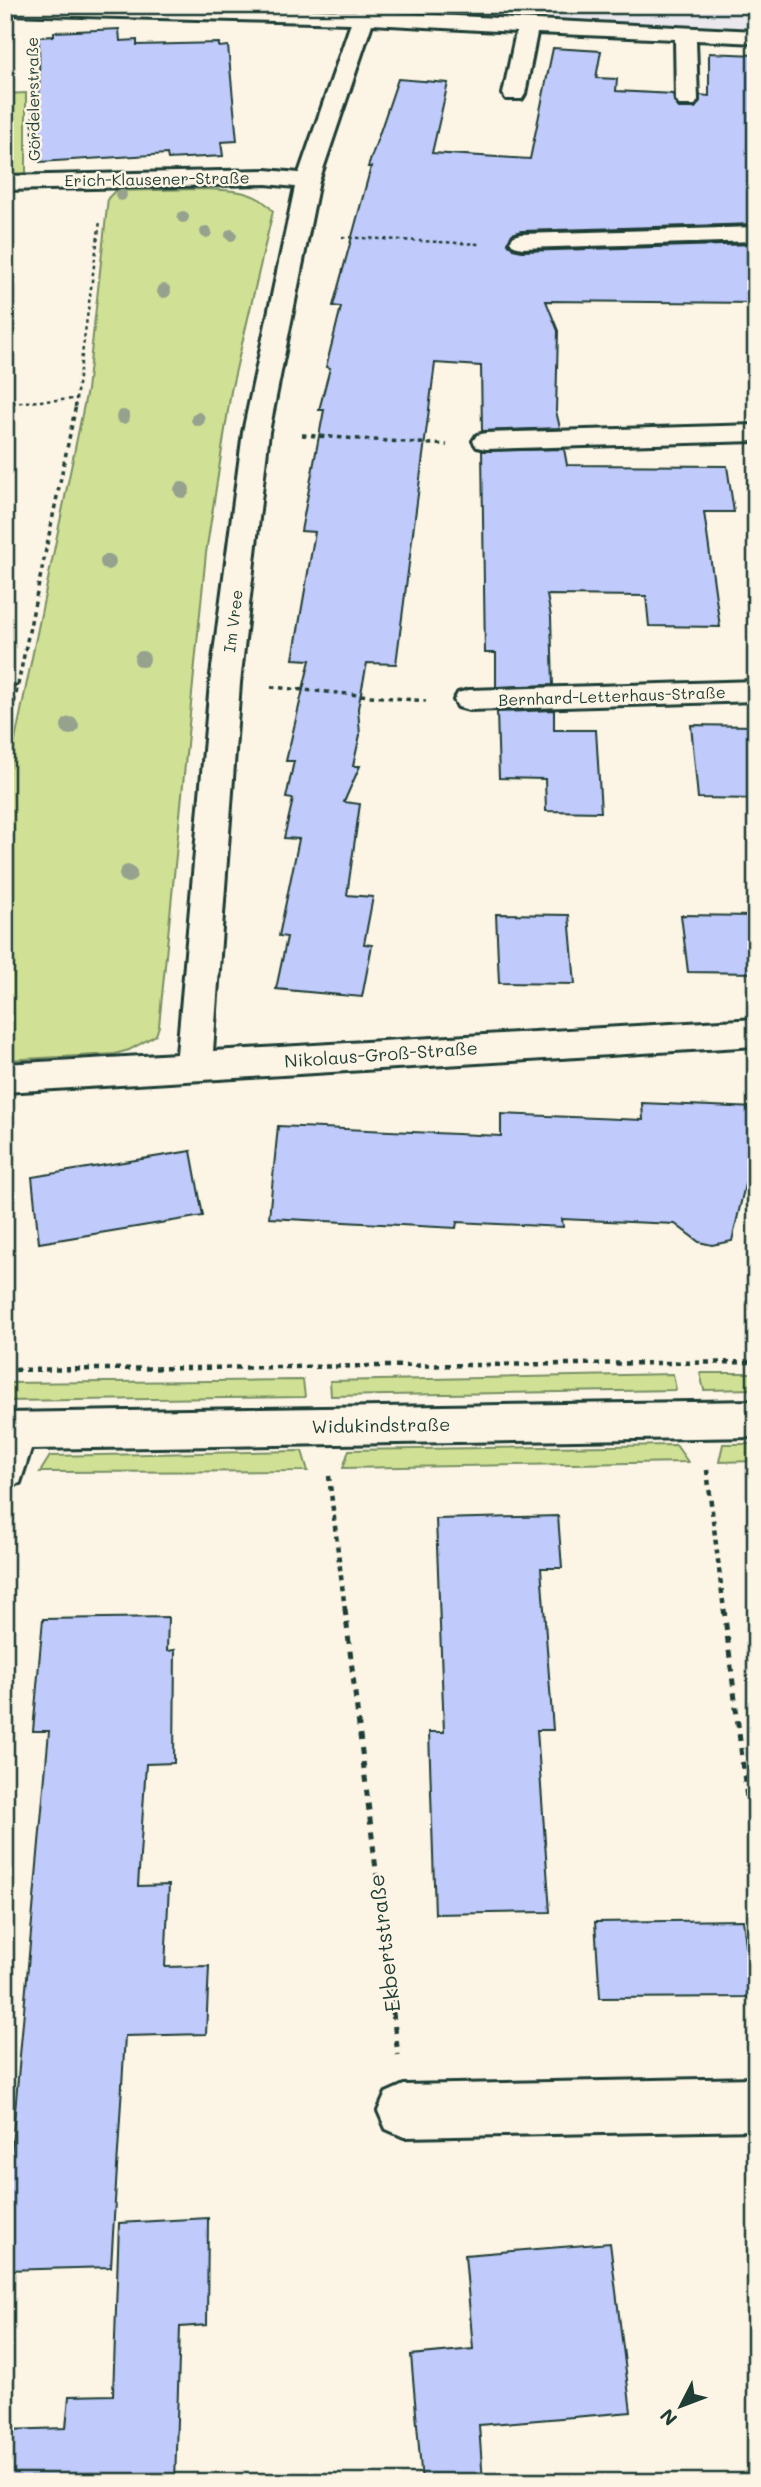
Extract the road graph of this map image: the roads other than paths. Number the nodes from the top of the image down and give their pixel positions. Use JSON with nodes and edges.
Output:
{"nodes":[{"id":1,"x":26,"y":6,"type":"edge"},
{"id":2,"x":5,"y":8,"type":"edge"},
{"id":3,"x":365,"y":12,"type":"edge"},
{"id":4,"x":527,"y":26,"type":"junction"},
{"id":5,"x":685,"y":34,"type":"junction"},
{"id":6,"x":756,"y":37,"type":"edge"},
{"id":7,"x":514,"y":94,"type":"dead end"},
{"id":8,"x":687,"y":100,"type":"dead end"},
{"id":9,"x":308,"y":181,"type":"junction"},
{"id":10,"x":5,"y":183,"type":"edge"},
{"id":11,"x":756,"y":234,"type":"edge"},
{"id":12,"x":522,"y":241,"type":"road end"},
{"id":13,"x":756,"y":433,"type":"edge"},
{"id":14,"x":486,"y":441,"type":"road end"},
{"id":15,"x":756,"y":691,"type":"edge"},
{"id":16,"x":469,"y":700,"type":"road end"},
{"id":17,"x":756,"y":1032,"type":"edge"},
{"id":18,"x":194,"y":1066,"type":"junction"},
{"id":19,"x":9,"y":1095,"type":"edge"},
{"id":20,"x":756,"y":1419,"type":"edge"},
{"id":21,"x":8,"y":1444,"type":"edge"},
{"id":22,"x":756,"y":2104,"type":"edge"},
{"id":23,"x":404,"y":2110,"type":"road end"}],
"edges":[{"from":1,"to":2,"type":"street"},
{"from":1,"to":3,"type":"street"},
{"from":3,"to":4,"type":"street"},
{"from":3,"to":9,"type":"street","name":"Im Vree"},
{"from":4,"to":5,"type":"street"},
{"from":4,"to":7,"type":"street"},
{"from":5,"to":6,"type":"street"},
{"from":5,"to":8,"type":"street"},
{"from":9,"to":10,"type":"street","name":"Erich-Klausener-Straße"},
{"from":9,"to":18,"type":"street","name":"Im Vree"},
{"from":11,"to":12,"type":"street"},
{"from":13,"to":14,"type":"street"},
{"from":15,"to":16,"type":"street","name":"Bernhard-Letterhaus-Straße"},
{"from":17,"to":18,"type":"street","name":"Nikolaus-Groß-Straße"},
{"from":18,"to":19,"type":"street","name":"Nikolaus-Groß-Straße"},
{"from":20,"to":21,"type":"street","name":"Widukindstraße"},
{"from":22,"to":23,"type":"street"}]}
